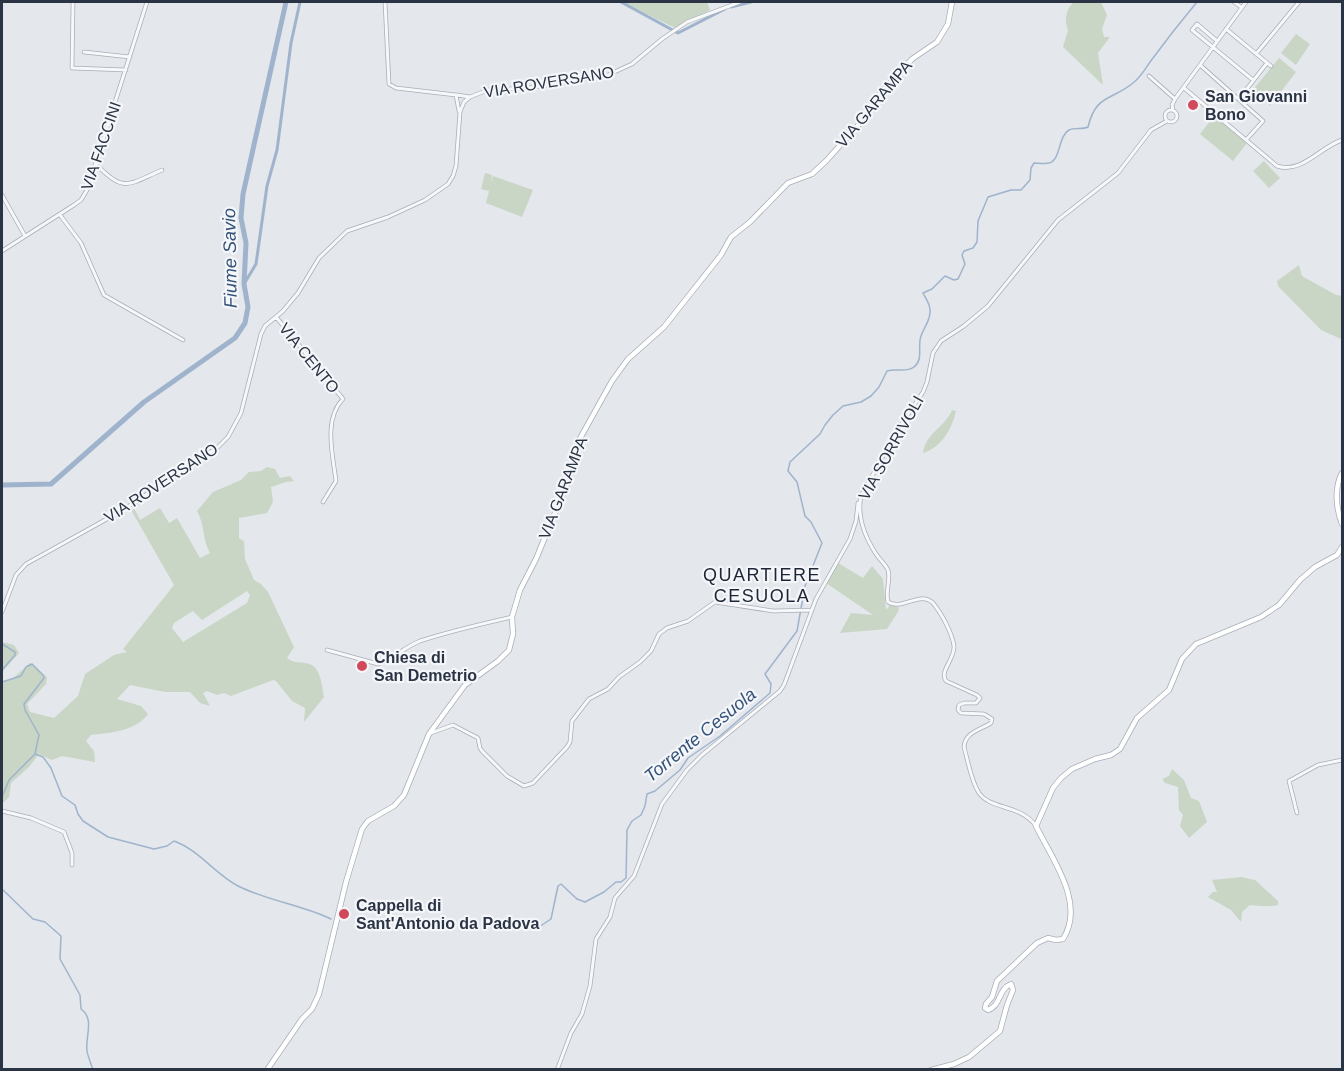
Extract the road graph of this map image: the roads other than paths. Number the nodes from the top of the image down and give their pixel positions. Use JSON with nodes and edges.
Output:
{"nodes":[{"id":1,"x":73,"y":2,"type":"edge"},
{"id":2,"x":147,"y":2,"type":"edge"},
{"id":3,"x":385,"y":2,"type":"edge"},
{"id":4,"x":740,"y":2,"type":"edge"},
{"id":5,"x":952,"y":2,"type":"edge"},
{"id":6,"x":1234,"y":2,"type":"edge"},
{"id":7,"x":1246,"y":2,"type":"edge"},
{"id":8,"x":1299,"y":2,"type":"edge"},
{"id":9,"x":1241,"y":7,"type":"junction"},
{"id":10,"x":1226,"y":29,"type":"junction"},
{"id":11,"x":1217,"y":41,"type":"junction"},
{"id":12,"x":1213,"y":47,"type":"junction"},
{"id":13,"x":84,"y":52,"type":"dead end"},
{"id":14,"x":1256,"y":54,"type":"junction"},
{"id":15,"x":130,"y":57,"type":"junction"},
{"id":16,"x":1200,"y":65,"type":"junction"},
{"id":17,"x":126,"y":70,"type":"junction"},
{"id":18,"x":1149,"y":76,"type":"dead end"},
{"id":19,"x":1253,"y":80,"type":"junction"},
{"id":20,"x":1184,"y":88,"type":"junction"},
{"id":21,"x":456,"y":95,"type":"junction"},
{"id":22,"x":470,"y":97,"type":"junction"},
{"id":23,"x":1175,"y":99,"type":"junction"},
{"id":24,"x":1239,"y":99,"type":"junction"},
{"id":25,"x":1171,"y":111,"type":"junction"},
{"id":26,"x":460,"y":112,"type":"junction"},
{"id":27,"x":1166,"y":119,"type":"junction"},
{"id":28,"x":1246,"y":140,"type":"junction"},
{"id":29,"x":1342,"y":140,"type":"edge"},
{"id":30,"x":96,"y":164,"type":"junction"},
{"id":31,"x":162,"y":170,"type":"dead end"},
{"id":32,"x":2,"y":195,"type":"edge"},
{"id":33,"x":60,"y":215,"type":"junction"},
{"id":34,"x":25,"y":236,"type":"junction"},
{"id":35,"x":2,"y":251,"type":"edge"},
{"id":36,"x":276,"y":317,"type":"junction"},
{"id":37,"x":183,"y":340,"type":"dead end"},
{"id":38,"x":1342,"y":473,"type":"edge"},
{"id":39,"x":861,"y":495,"type":"junction"},
{"id":40,"x":323,"y":502,"type":"dead end"},
{"id":41,"x":1342,"y":524,"type":"edge"},
{"id":42,"x":1342,"y":547,"type":"edge"},
{"id":43,"x":812,"y":610,"type":"junction"},
{"id":44,"x":2,"y":612,"type":"edge"},
{"id":45,"x":512,"y":616,"type":"junction"},
{"id":46,"x":327,"y":650,"type":"dead end"},
{"id":47,"x":429,"y":734,"type":"junction"},
{"id":48,"x":1342,"y":759,"type":"edge"},
{"id":49,"x":2,"y":810,"type":"edge"},
{"id":50,"x":1297,"y":813,"type":"dead end"},
{"id":51,"x":1036,"y":826,"type":"junction"},
{"id":52,"x":72,"y":866,"type":"dead end"},
{"id":53,"x":267,"y":1070,"type":"edge"},
{"id":54,"x":557,"y":1070,"type":"edge"},
{"id":55,"x":931,"y":1070,"type":"edge"}],
"edges":[{"from":1,"to":17,"type":"street"},
{"from":2,"to":15,"type":"street","name":"VIA FACCINI"},
{"from":3,"to":21,"type":"street"},
{"from":4,"to":22,"type":"street","name":"VIA ROVERSANO"},
{"from":5,"to":45,"type":"street","name":"VIA GARAMPA"},
{"from":6,"to":9,"type":"street"},
{"from":7,"to":9,"type":"street"},
{"from":8,"to":14,"type":"street"},
{"from":9,"to":10,"type":"street"},
{"from":10,"to":11,"type":"street"},
{"from":10,"to":14,"type":"street"},
{"from":11,"to":12,"type":"street"},
{"from":11,"to":12,"type":"street"},
{"from":12,"to":16,"type":"street"},
{"from":12,"to":19,"type":"street"},
{"from":13,"to":15,"type":"street"},
{"from":14,"to":19,"type":"street"},
{"from":15,"to":17,"type":"street","name":"VIA FACCINI"},
{"from":16,"to":20,"type":"street"},
{"from":16,"to":24,"type":"street"},
{"from":17,"to":30,"type":"street","name":"VIA FACCINI"},
{"from":18,"to":23,"type":"street"},
{"from":19,"to":24,"type":"street"},
{"from":20,"to":23,"type":"street"},
{"from":20,"to":28,"type":"street"},
{"from":21,"to":22,"type":"street"},
{"from":21,"to":26,"type":"street"},
{"from":22,"to":26,"type":"street","name":"VIA ROVERSANO"},
{"from":23,"to":25,"type":"street"},
{"from":24,"to":28,"type":"street"},
{"from":25,"to":27,"type":"street"},
{"from":25,"to":27,"type":"street"},
{"from":26,"to":36,"type":"street","name":"VIA ROVERSANO"},
{"from":27,"to":39,"type":"street","name":"VIA SORRIVOLI"},
{"from":28,"to":29,"type":"street"},
{"from":30,"to":31,"type":"street"},
{"from":30,"to":33,"type":"street","name":"VIA FACCINI"},
{"from":32,"to":34,"type":"street"},
{"from":33,"to":34,"type":"street","name":"VIA FACCINI"},
{"from":33,"to":37,"type":"street"},
{"from":34,"to":35,"type":"street","name":"VIA FACCINI"},
{"from":36,"to":40,"type":"street","name":"VIA CENTO"},
{"from":36,"to":44,"type":"street","name":"VIA ROVERSANO"},
{"from":38,"to":41,"type":"street"},
{"from":39,"to":43,"type":"street"},
{"from":39,"to":51,"type":"street","name":"VIA SORRIVOLI"},
{"from":42,"to":51,"type":"street"},
{"from":43,"to":47,"type":"street"},
{"from":43,"to":54,"type":"street"},
{"from":45,"to":46,"type":"street"},
{"from":45,"to":47,"type":"street","name":"VIA GARAMPA"},
{"from":47,"to":53,"type":"street","name":"VIA GARAMPA"},
{"from":48,"to":50,"type":"street"},
{"from":49,"to":52,"type":"street"},
{"from":51,"to":55,"type":"street","name":"VIA SORRIVOLI"}]}
